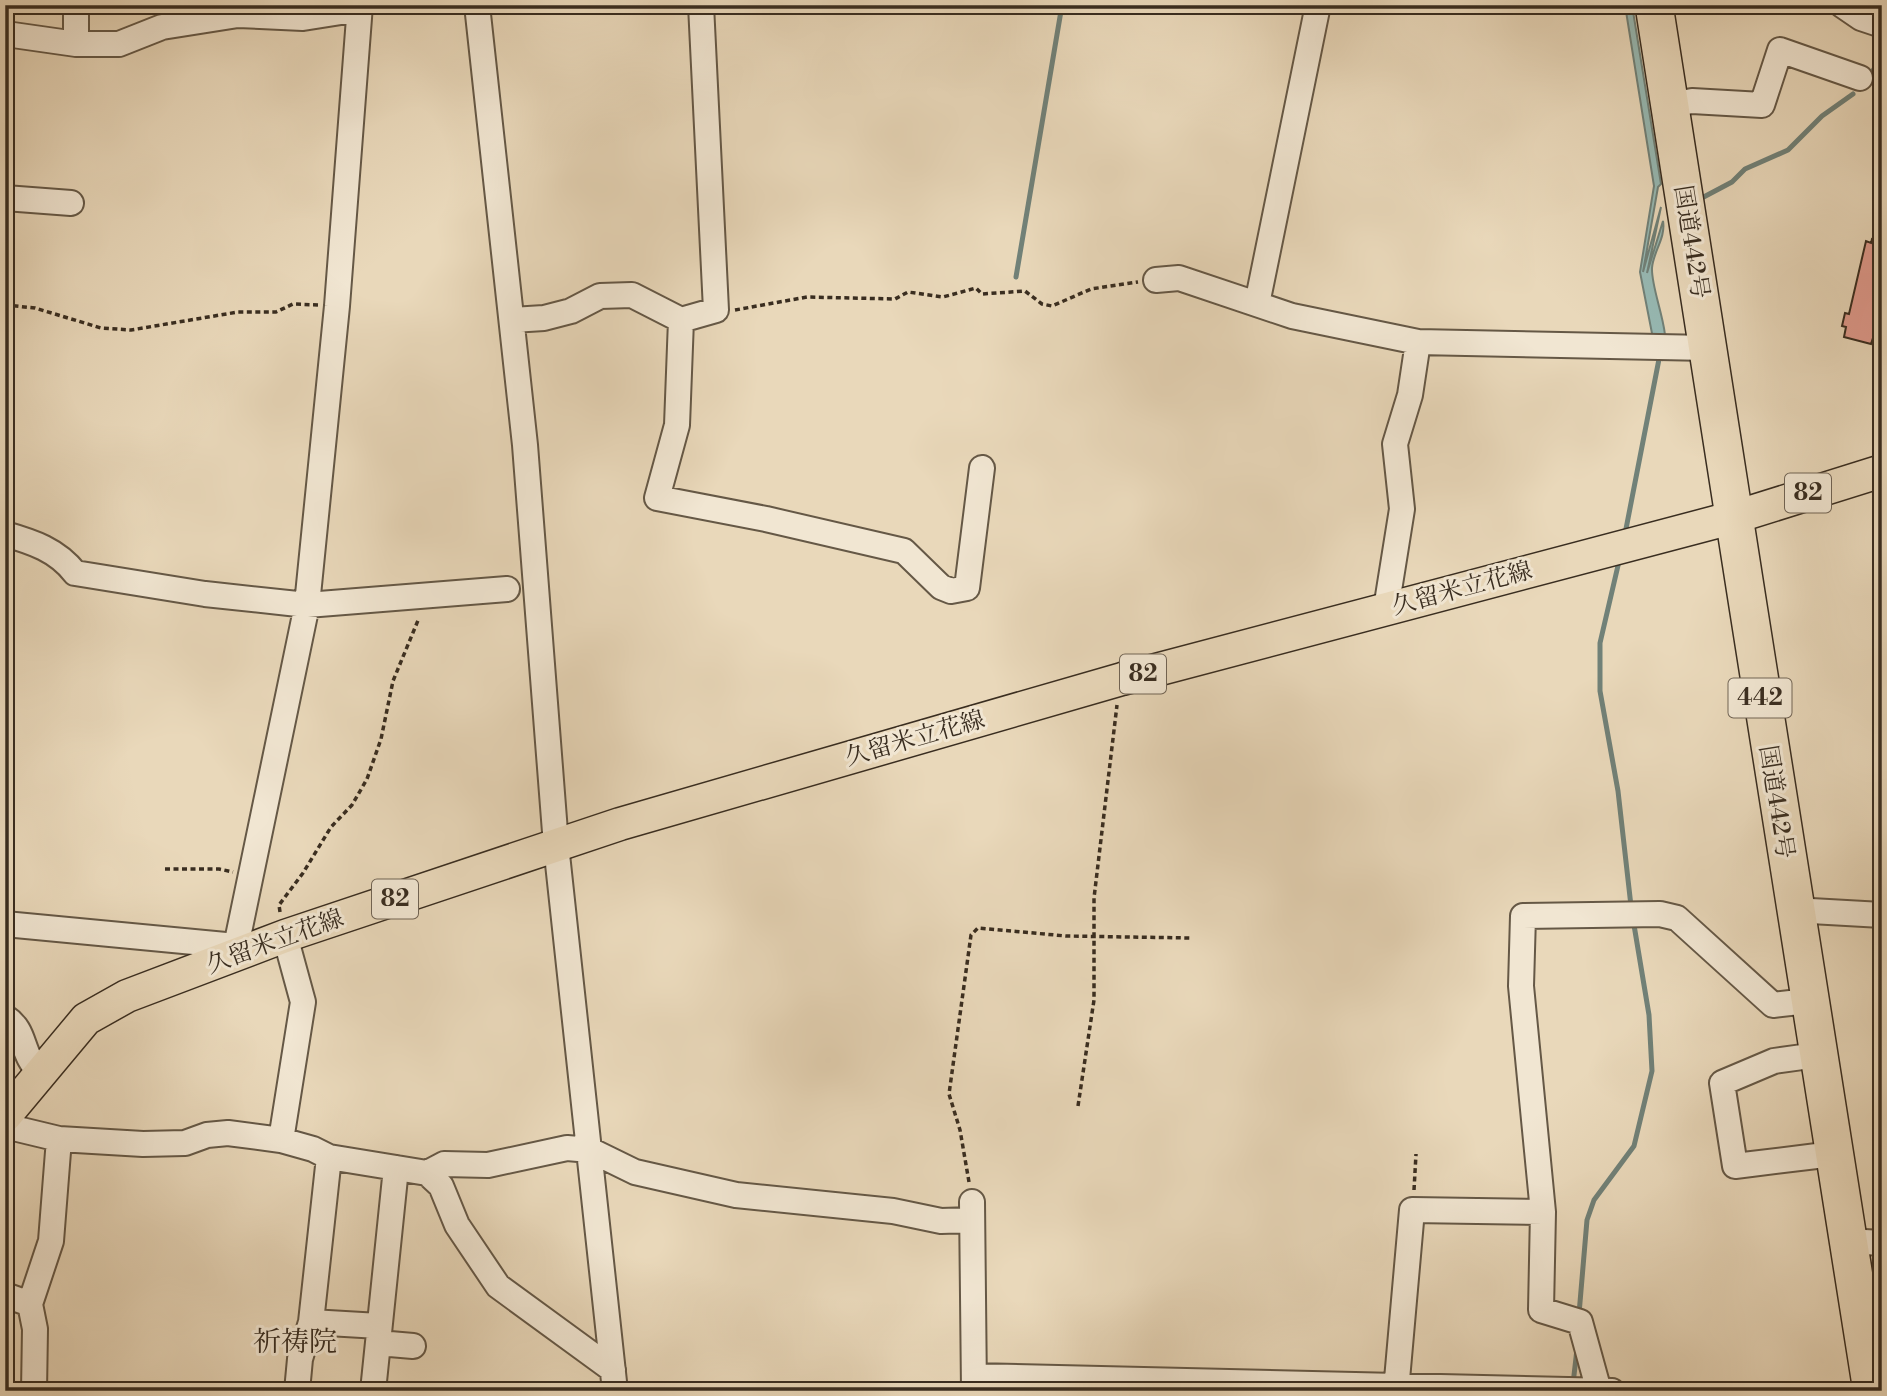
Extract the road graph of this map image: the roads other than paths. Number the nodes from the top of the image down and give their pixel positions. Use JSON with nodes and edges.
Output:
{"nodes":[{"id":1,"x":76,"y":5,"type":"edge"},
{"id":2,"x":477,"y":5,"type":"edge"},
{"id":3,"x":702,"y":5,"type":"edge"},
{"id":4,"x":1318,"y":5,"type":"edge"},
{"id":5,"x":1654,"y":5,"type":"edge"},
{"id":6,"x":1842,"y":5,"type":"edge"},
{"id":7,"x":360,"y":7,"type":"edge"},
{"id":8,"x":5,"y":23,"type":"edge"},
{"id":9,"x":1882,"y":25,"type":"edge"},
{"id":10,"x":6,"y":34,"type":"edge"},
{"id":11,"x":76,"y":44,"type":"junction"},
{"id":12,"x":5,"y":47,"type":"edge"},
{"id":13,"x":1860,"y":78,"type":"dead end"},
{"id":14,"x":1670,"y":105,"type":"junction"},
{"id":15,"x":5,"y":198,"type":"edge"},
{"id":16,"x":71,"y":204,"type":"dead end"},
{"id":17,"x":1156,"y":280,"type":"road end"},
{"id":18,"x":1257,"y":304,"type":"junction"},
{"id":19,"x":512,"y":320,"type":"junction"},
{"id":20,"x":681,"y":320,"type":"junction"},
{"id":21,"x":1418,"y":342,"type":"junction"},
{"id":22,"x":1708,"y":348,"type":"junction"},
{"id":23,"x":982,"y":468,"type":"dead end"},
{"id":24,"x":1882,"y":471,"type":"edge"},
{"id":25,"x":1735,"y":517,"type":"junction"},
{"id":26,"x":5,"y":534,"type":"edge"},
{"id":27,"x":507,"y":589,"type":"dead end"},
{"id":28,"x":307,"y":605,"type":"junction"},
{"id":29,"x":1387,"y":610,"type":"junction"},
{"id":30,"x":556,"y":845,"type":"junction"},
{"id":31,"x":1793,"y":910,"type":"junction"},
{"id":32,"x":1882,"y":915,"type":"edge"},
{"id":33,"x":5,"y":924,"type":"edge"},
{"id":34,"x":285,"y":936,"type":"junction"},
{"id":35,"x":235,"y":951,"type":"junction"},
{"id":36,"x":1808,"y":1001,"type":"junction"},
{"id":37,"x":5,"y":1017,"type":"edge"},
{"id":38,"x":1817,"y":1055,"type":"junction"},
{"id":39,"x":41,"y":1073,"type":"junction"},
{"id":40,"x":5,"y":1116,"type":"edge"},
{"id":41,"x":5,"y":1126,"type":"edge"},
{"id":42,"x":59,"y":1139,"type":"junction"},
{"id":43,"x":281,"y":1140,"type":"junction"},
{"id":44,"x":590,"y":1150,"type":"junction"},
{"id":45,"x":1833,"y":1154,"type":"junction"},
{"id":46,"x":329,"y":1157,"type":"junction"},
{"id":47,"x":396,"y":1168,"type":"junction"},
{"id":48,"x":427,"y":1173,"type":"junction"},
{"id":49,"x":1543,"y":1212,"type":"junction"},
{"id":50,"x":1865,"y":1242,"type":"edge"},
{"id":51,"x":5,"y":1295,"type":"edge"},
{"id":52,"x":30,"y":1304,"type":"junction"},
{"id":53,"x":311,"y":1322,"type":"junction"},
{"id":54,"x":379,"y":1334,"type":"junction"},
{"id":55,"x":413,"y":1346,"type":"dead end"},
{"id":56,"x":614,"y":1380,"type":"edge"},
{"id":57,"x":974,"y":1384,"type":"edge"},
{"id":58,"x":1396,"y":1388,"type":"edge"},
{"id":59,"x":1603,"y":1390,"type":"edge"},
{"id":60,"x":34,"y":1391,"type":"edge"},
{"id":61,"x":297,"y":1391,"type":"edge"},
{"id":62,"x":373,"y":1391,"type":"edge"},
{"id":63,"x":1872,"y":1391,"type":"edge"}],
"edges":[{"from":1,"to":11,"type":"street"},
{"from":2,"to":19,"type":"street"},
{"from":3,"to":20,"type":"street"},
{"from":4,"to":18,"type":"street"},
{"from":5,"to":14,"type":"highway","name":"国道442号","number":"442"},
{"from":6,"to":9,"type":"street"},
{"from":7,"to":11,"type":"street"},
{"from":7,"to":28,"type":"street"},
{"from":8,"to":10,"type":"street"},
{"from":10,"to":11,"type":"street"},
{"from":10,"to":12,"type":"street"},
{"from":13,"to":14,"type":"street"},
{"from":14,"to":22,"type":"highway","name":"国道442号","number":"442"},
{"from":15,"to":16,"type":"street"},
{"from":17,"to":18,"type":"street"},
{"from":18,"to":21,"type":"street"},
{"from":19,"to":20,"type":"street"},
{"from":19,"to":30,"type":"street"},
{"from":20,"to":23,"type":"street"},
{"from":21,"to":22,"type":"street"},
{"from":21,"to":29,"type":"street"},
{"from":22,"to":25,"type":"highway","name":"国道442号","number":"442"},
{"from":24,"to":25,"type":"main road","name":"久留米立花線","number":"82"},
{"from":25,"to":29,"type":"main road","name":"久留米立花線","number":"82"},
{"from":25,"to":31,"type":"highway","name":"国道442号","number":"442"},
{"from":26,"to":28,"type":"street"},
{"from":27,"to":28,"type":"street"},
{"from":28,"to":35,"type":"street"},
{"from":29,"to":30,"type":"main road","name":"久留米立花線","number":"82"},
{"from":30,"to":34,"type":"main road","name":"久留米立花線","number":"82"},
{"from":30,"to":44,"type":"street"},
{"from":31,"to":32,"type":"street"},
{"from":31,"to":36,"type":"highway","name":"国道442号","number":"442"},
{"from":33,"to":35,"type":"street"},
{"from":34,"to":35,"type":"main road","name":"久留米立花線","number":"82"},
{"from":34,"to":43,"type":"street"},
{"from":35,"to":39,"type":"main road","name":"久留米立花線","number":"82"},
{"from":36,"to":38,"type":"highway","name":"国道442号","number":"442"},
{"from":36,"to":49,"type":"street"},
{"from":37,"to":39,"type":"street"},
{"from":38,"to":45,"type":"highway","name":"国道442号","number":"442"},
{"from":38,"to":45,"type":"street"},
{"from":39,"to":40,"type":"main road","name":"久留米立花線","number":"82"},
{"from":41,"to":42,"type":"street"},
{"from":42,"to":43,"type":"street"},
{"from":42,"to":52,"type":"street"},
{"from":43,"to":46,"type":"street"},
{"from":44,"to":48,"type":"street"},
{"from":44,"to":56,"type":"street"},
{"from":44,"to":57,"type":"street"},
{"from":45,"to":50,"type":"highway","name":"国道442号","number":"442"},
{"from":46,"to":47,"type":"street"},
{"from":46,"to":53,"type":"street"},
{"from":47,"to":48,"type":"street"},
{"from":47,"to":54,"type":"street"},
{"from":48,"to":56,"type":"street"},
{"from":49,"to":58,"type":"street"},
{"from":49,"to":59,"type":"street"},
{"from":50,"to":63,"type":"highway","name":"国道442号","number":"442"},
{"from":51,"to":52,"type":"street"},
{"from":52,"to":60,"type":"street"},
{"from":53,"to":54,"type":"street"},
{"from":53,"to":61,"type":"street"},
{"from":54,"to":55,"type":"street"},
{"from":54,"to":62,"type":"street"},
{"from":57,"to":58,"type":"street"},
{"from":58,"to":59,"type":"street"}]}
